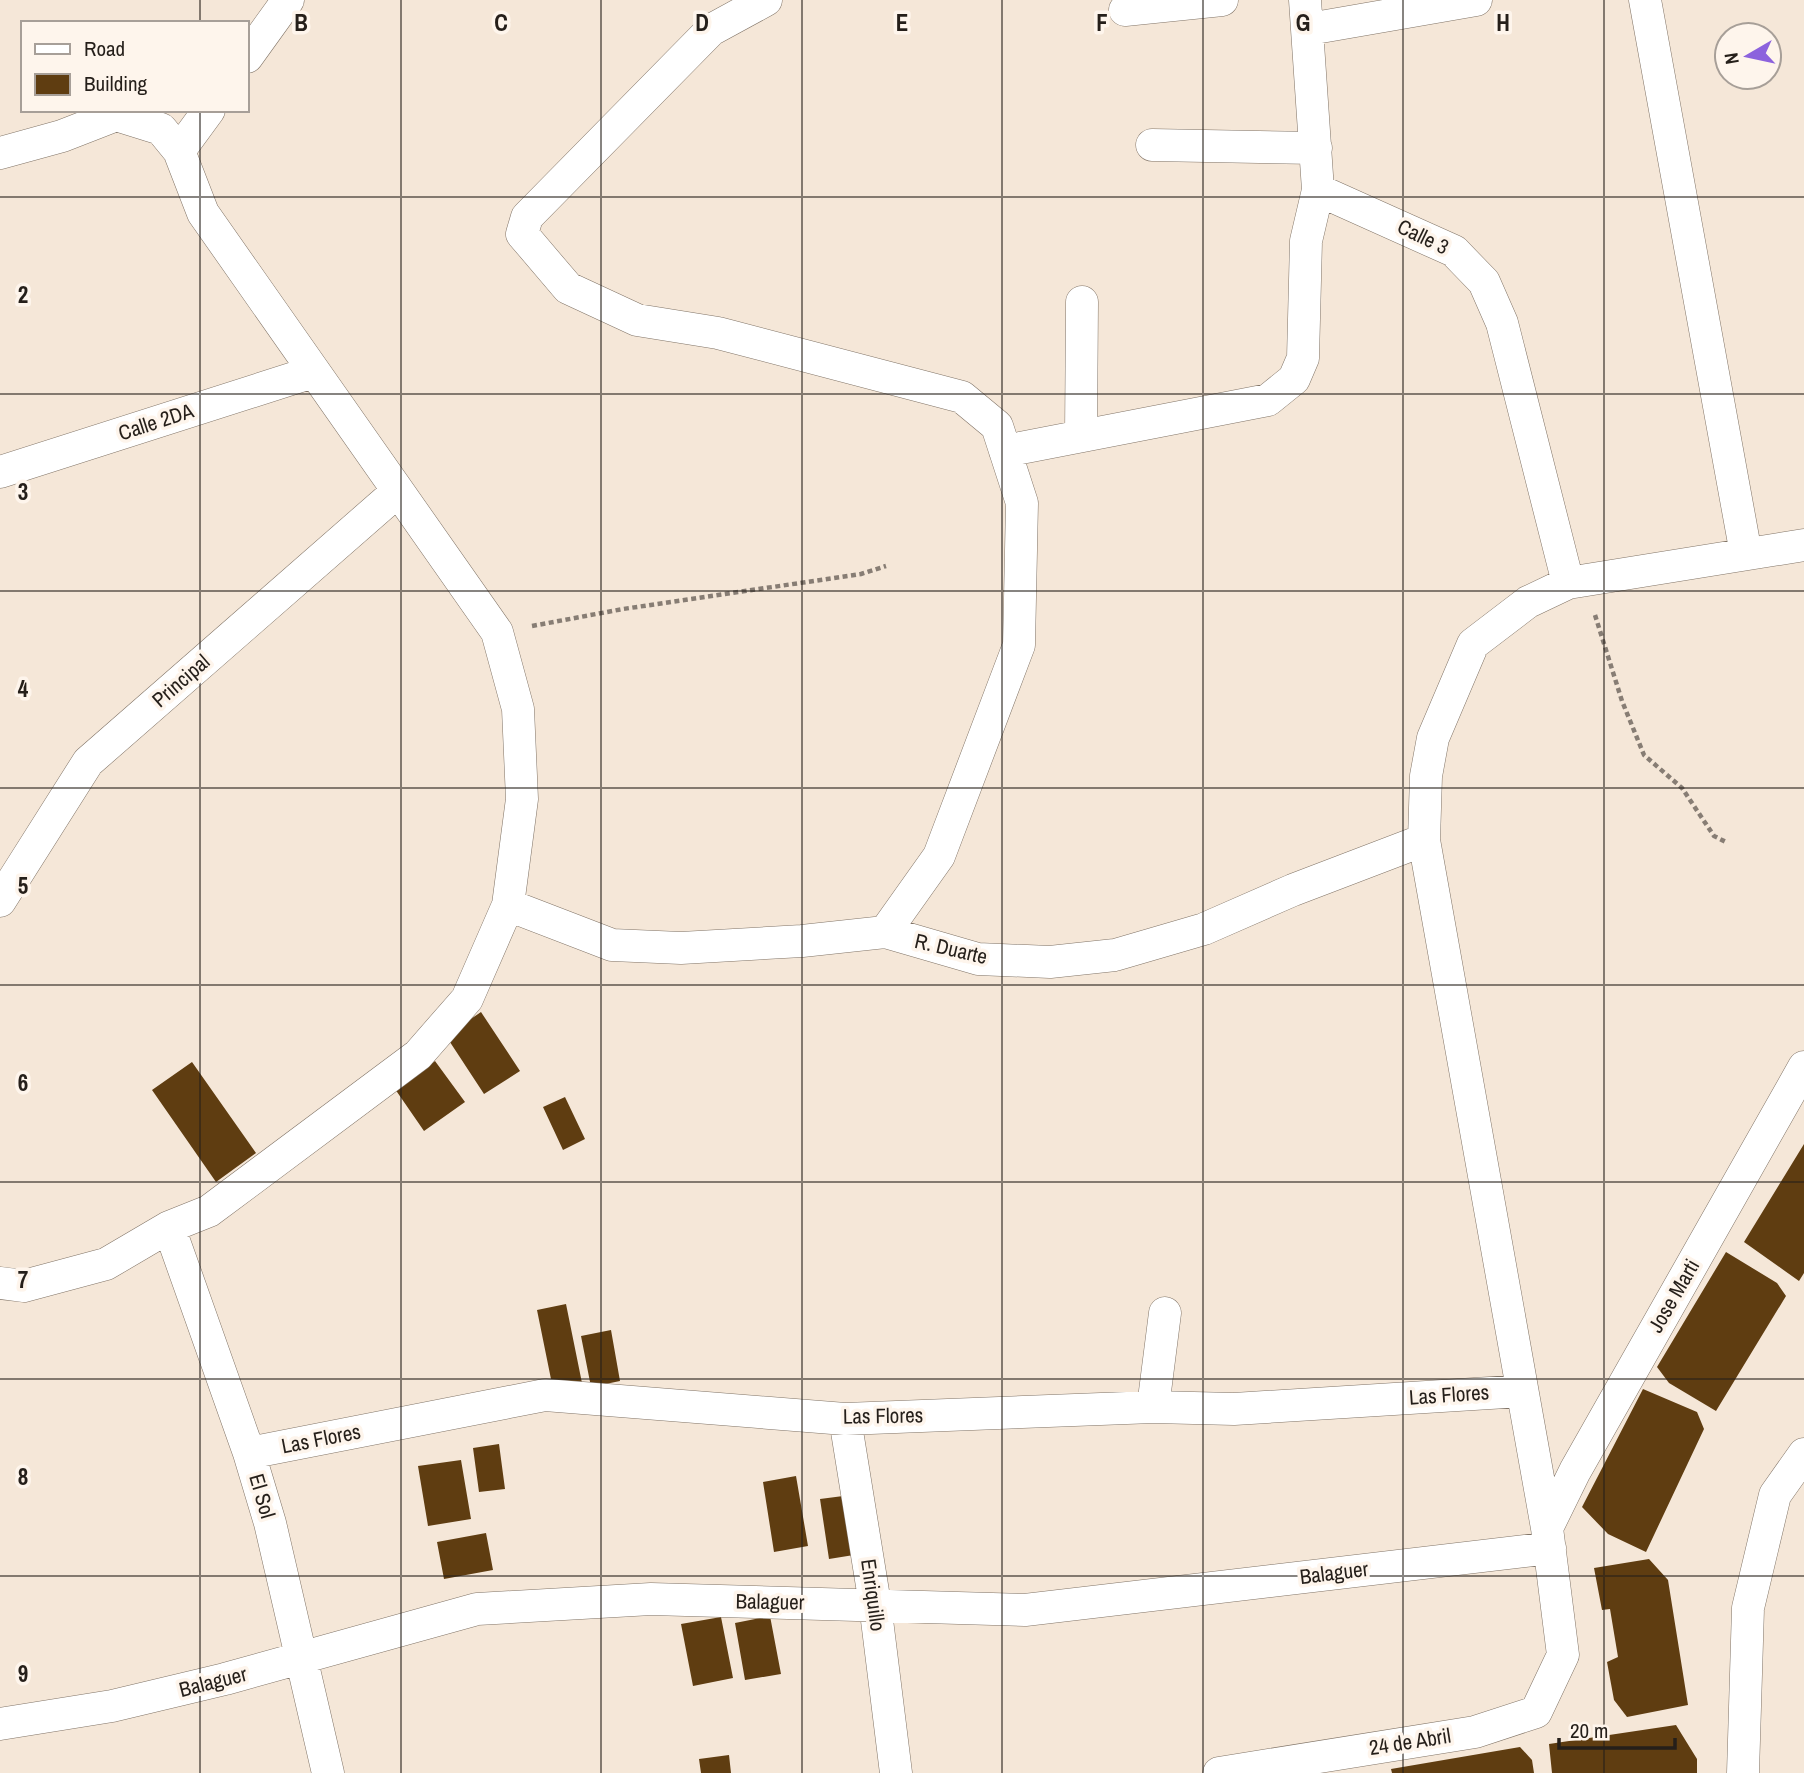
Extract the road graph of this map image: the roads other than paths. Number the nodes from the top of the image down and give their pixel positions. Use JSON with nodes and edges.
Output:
{"nodes":[{"id":1,"x":288,"y":0,"type":"edge"},
{"id":2,"x":766,"y":0,"type":"edge"},
{"id":3,"x":1222,"y":0,"type":"edge"},
{"id":4,"x":1476,"y":0,"type":"edge"},
{"id":5,"x":1646,"y":0,"type":"edge"},
{"id":6,"x":1125,"y":10,"type":"dead end"},
{"id":7,"x":1307,"y":15,"type":"edge"},
{"id":8,"x":248,"y":56,"type":"edge"},
{"id":9,"x":207,"y":112,"type":"edge"},
{"id":10,"x":1152,"y":145,"type":"dead end"},
{"id":11,"x":1316,"y":148,"type":"junction"},
{"id":12,"x":179,"y":151,"type":"junction"},
{"id":13,"x":0,"y":153,"type":"edge"},
{"id":14,"x":1318,"y":190,"type":"junction"},
{"id":15,"x":1082,"y":302,"type":"dead end"},
{"id":16,"x":313,"y":372,"type":"junction"},
{"id":17,"x":1081,"y":436,"type":"junction"},
{"id":18,"x":1005,"y":451,"type":"junction"},
{"id":19,"x":0,"y":472,"type":"edge"},
{"id":20,"x":398,"y":491,"type":"junction"},
{"id":21,"x":1804,"y":545,"type":"edge"},
{"id":22,"x":1746,"y":554,"type":"junction"},
{"id":23,"x":1580,"y":581,"type":"junction"},
{"id":24,"x":1423,"y":841,"type":"junction"},
{"id":25,"x":0,"y":901,"type":"edge"},
{"id":26,"x":508,"y":905,"type":"junction"},
{"id":27,"x":885,"y":932,"type":"junction"},
{"id":28,"x":1804,"y":1067,"type":"edge"},
{"id":29,"x":169,"y":1227,"type":"junction"},
{"id":30,"x":0,"y":1283,"type":"edge"},
{"id":31,"x":1166,"y":1313,"type":"dead end"},
{"id":32,"x":1522,"y":1391,"type":"junction"},
{"id":33,"x":1153,"y":1407,"type":"junction"},
{"id":34,"x":845,"y":1419,"type":"junction"},
{"id":35,"x":249,"y":1453,"type":"junction"},
{"id":36,"x":1804,"y":1454,"type":"edge"},
{"id":37,"x":1549,"y":1538,"type":"junction"},
{"id":38,"x":875,"y":1604,"type":"junction"},
{"id":39,"x":302,"y":1658,"type":"junction"},
{"id":40,"x":0,"y":1724,"type":"edge"},
{"id":41,"x":328,"y":1773,"type":"edge"},
{"id":42,"x":896,"y":1773,"type":"edge"},
{"id":43,"x":1219,"y":1773,"type":"edge"},
{"id":44,"x":1743,"y":1773,"type":"edge"}],
"edges":[{"from":1,"to":8,"type":"street"},
{"from":2,"to":18,"type":"street"},
{"from":3,"to":6,"type":"street"},
{"from":4,"to":7,"type":"street"},
{"from":5,"to":22,"type":"street"},
{"from":7,"to":11,"type":"street"},
{"from":9,"to":12,"type":"street"},
{"from":10,"to":11,"type":"street"},
{"from":11,"to":14,"type":"street"},
{"from":12,"to":13,"type":"street"},
{"from":12,"to":16,"type":"street"},
{"from":14,"to":17,"type":"street"},
{"from":14,"to":23,"type":"street","name":"Calle 3"},
{"from":15,"to":17,"type":"street"},
{"from":16,"to":19,"type":"street","name":"Calle 2DA"},
{"from":16,"to":20,"type":"street"},
{"from":17,"to":18,"type":"street"},
{"from":18,"to":27,"type":"street"},
{"from":20,"to":25,"type":"street","name":"Principal"},
{"from":20,"to":26,"type":"street"},
{"from":21,"to":22,"type":"street"},
{"from":22,"to":23,"type":"street"},
{"from":23,"to":24,"type":"street"},
{"from":24,"to":27,"type":"street","name":"R. Duarte"},
{"from":24,"to":32,"type":"street"},
{"from":26,"to":27,"type":"street","name":"R. Duarte"},
{"from":26,"to":29,"type":"street"},
{"from":28,"to":37,"type":"street","name":"Jose Marti"},
{"from":29,"to":30,"type":"street"},
{"from":29,"to":35,"type":"street","name":"El Sol"},
{"from":31,"to":33,"type":"street"},
{"from":32,"to":33,"type":"street","name":"Las Flores"},
{"from":32,"to":37,"type":"street"},
{"from":33,"to":34,"type":"street","name":"Las Flores"},
{"from":34,"to":35,"type":"street","name":"Las Flores"},
{"from":34,"to":38,"type":"street","name":"Enriquillo"},
{"from":35,"to":39,"type":"street","name":"El Sol"},
{"from":36,"to":44,"type":"street"},
{"from":37,"to":38,"type":"street","name":"Balaguer"},
{"from":37,"to":43,"type":"street","name":"24 de Abril"},
{"from":38,"to":39,"type":"street","name":"Balaguer"},
{"from":38,"to":42,"type":"street","name":"Enriquillo"},
{"from":39,"to":40,"type":"street","name":"Balaguer"},
{"from":39,"to":41,"type":"street","name":"El Sol"}]}
